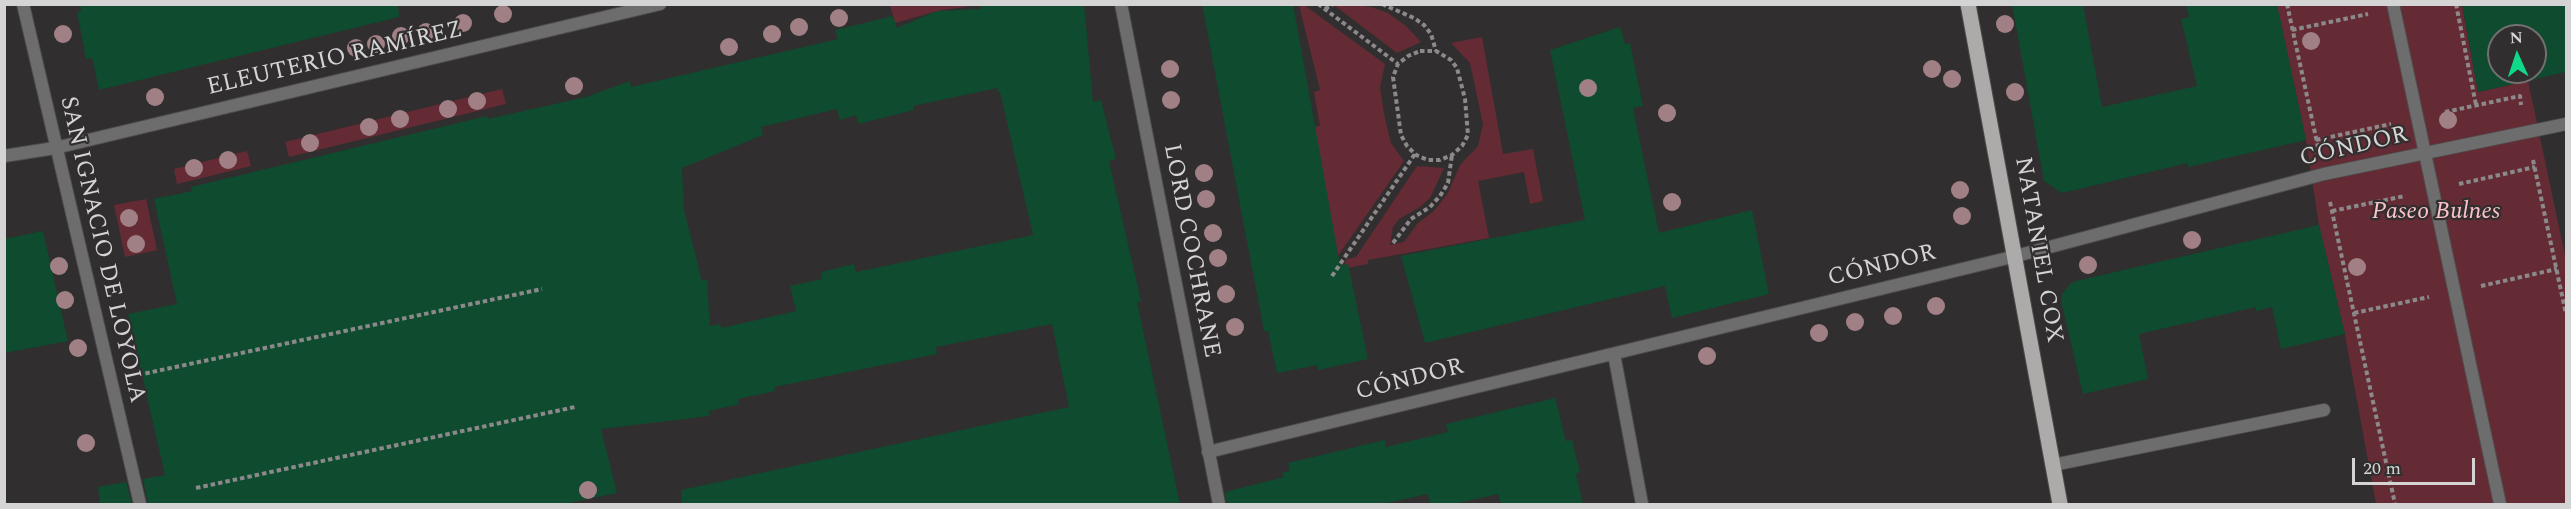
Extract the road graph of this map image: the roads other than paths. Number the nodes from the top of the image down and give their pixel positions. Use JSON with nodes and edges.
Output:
{"nodes":[{"id":1,"x":23,"y":4,"type":"edge"},
{"id":2,"x":660,"y":4,"type":"edge"},
{"id":3,"x":1121,"y":4,"type":"edge"},
{"id":4,"x":1968,"y":4,"type":"edge"},
{"id":5,"x":2393,"y":6,"type":"edge"},
{"id":6,"x":2566,"y":124,"type":"edge"},
{"id":7,"x":55,"y":148,"type":"junction"},
{"id":8,"x":2425,"y":153,"type":"junction"},
{"id":9,"x":4,"y":156,"type":"edge"},
{"id":10,"x":2016,"y":256,"type":"junction"},
{"id":11,"x":1614,"y":354,"type":"junction"},
{"id":12,"x":2324,"y":410,"type":"dead end"},
{"id":13,"x":1208,"y":452,"type":"junction"},
{"id":14,"x":2053,"y":465,"type":"junction"},
{"id":15,"x":140,"y":504,"type":"edge"},
{"id":16,"x":1219,"y":504,"type":"edge"},
{"id":17,"x":1642,"y":504,"type":"edge"},
{"id":18,"x":2060,"y":504,"type":"edge"},
{"id":19,"x":2500,"y":504,"type":"edge"}],
"edges":[{"from":1,"to":7,"type":"street","name":"SAN IGNACIO DE LOYOLA"},
{"from":2,"to":7,"type":"street","name":"ELEUTERIO RAMÍREZ"},
{"from":3,"to":13,"type":"street","name":"LORD COCHRANE"},
{"from":4,"to":10,"type":"main road","name":"NATANIEL COX"},
{"from":5,"to":8,"type":"street"},
{"from":6,"to":8,"type":"street","name":"CÓNDOR"},
{"from":7,"to":9,"type":"street","name":"ELEUTERIO RAMÍREZ"},
{"from":7,"to":15,"type":"street","name":"SAN IGNACIO DE LOYOLA"},
{"from":8,"to":10,"type":"street","name":"CÓNDOR"},
{"from":8,"to":19,"type":"street"},
{"from":10,"to":11,"type":"street","name":"CÓNDOR"},
{"from":10,"to":14,"type":"main road","name":"NATANIEL COX"},
{"from":11,"to":13,"type":"street","name":"CÓNDOR"},
{"from":11,"to":17,"type":"street"},
{"from":12,"to":14,"type":"street"},
{"from":13,"to":16,"type":"street","name":"LORD COCHRANE"},
{"from":14,"to":18,"type":"main road","name":"NATANIEL COX"}]}
